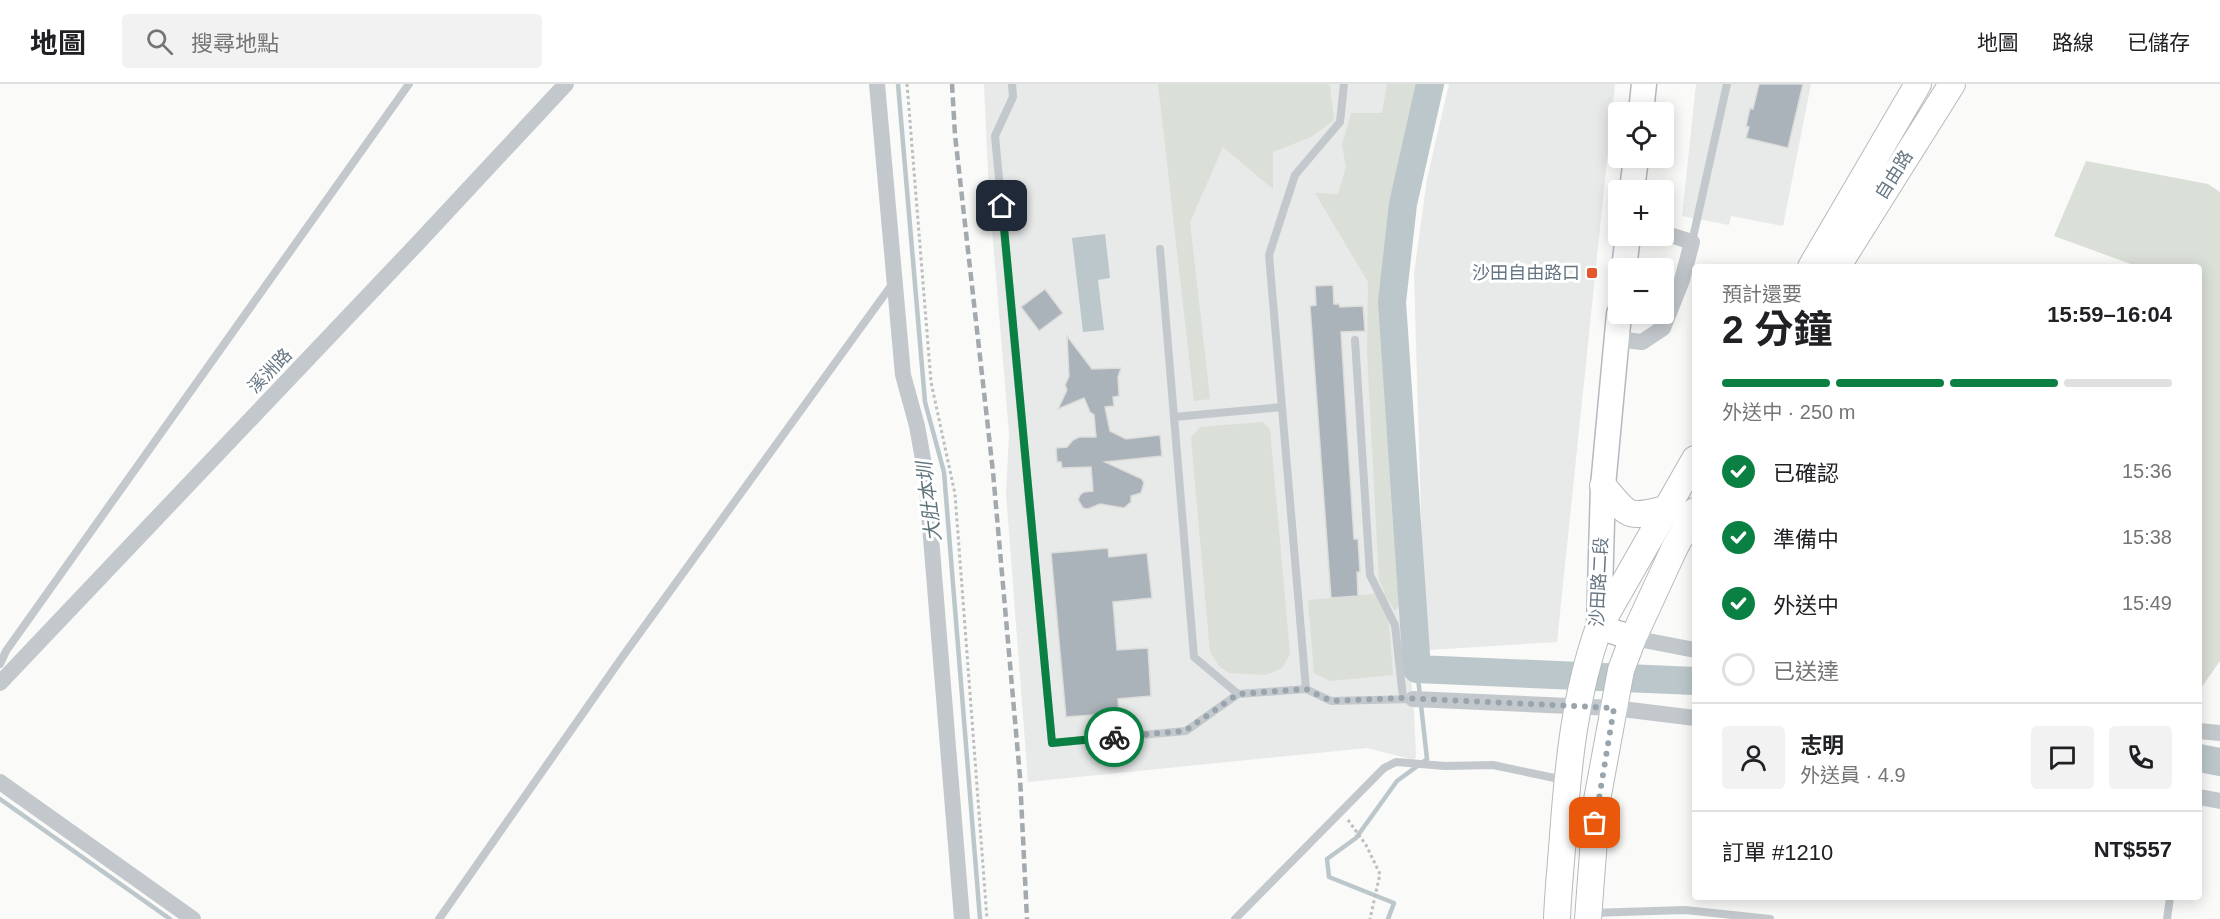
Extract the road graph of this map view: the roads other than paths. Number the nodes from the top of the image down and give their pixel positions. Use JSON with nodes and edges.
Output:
{"nodes":[{"id":1,"x":409,"y":84,"type":"edge"},
{"id":2,"x":566,"y":84,"type":"edge"},
{"id":3,"x":878,"y":84,"type":"edge"},
{"id":4,"x":1012,"y":84,"type":"edge"},
{"id":5,"x":1344,"y":84,"type":"edge"},
{"id":6,"x":1644,"y":84,"type":"edge"},
{"id":7,"x":1727,"y":84,"type":"edge"},
{"id":8,"x":1918,"y":84,"type":"edge"},
{"id":9,"x":1952,"y":84,"type":"edge"},
{"id":10,"x":1642,"y":102,"type":"edge"},
{"id":11,"x":1674,"y":236,"type":"edge"},
{"id":12,"x":1692,"y":242,"type":"junction"},
{"id":13,"x":1160,"y":249,"type":"dead end"},
{"id":14,"x":1813,"y":264,"type":"edge"},
{"id":15,"x":1839,"y":264,"type":"edge"},
{"id":16,"x":896,"y":280,"type":"junction"},
{"id":17,"x":1618,"y":324,"type":"edge"},
{"id":18,"x":1617,"y":339,"type":"junction"},
{"id":19,"x":1355,"y":340,"type":"dead end"},
{"id":20,"x":1282,"y":407,"type":"junction"},
{"id":21,"x":1174,"y":417,"type":"junction"},
{"id":22,"x":1692,"y":464,"type":"edge"},
{"id":23,"x":1603,"y":486,"type":"junction"},
{"id":24,"x":1665,"y":509,"type":"junction"},
{"id":25,"x":1692,"y":516,"type":"edge"},
{"id":26,"x":1599,"y":627,"type":"junction"},
{"id":27,"x":1633,"y":638,"type":"junction"},
{"id":28,"x":1692,"y":649,"type":"edge"},
{"id":29,"x":0,"y":664,"type":"edge"},
{"id":30,"x":0,"y":683,"type":"edge"},
{"id":31,"x":1306,"y":689,"type":"junction"},
{"id":32,"x":1617,"y":689,"type":"junction"},
{"id":33,"x":1238,"y":694,"type":"junction"},
{"id":34,"x":1580,"y":697,"type":"junction"},
{"id":35,"x":1408,"y":699,"type":"junction"},
{"id":36,"x":1692,"y":717,"type":"edge"},
{"id":37,"x":2202,"y":731,"type":"edge"},
{"id":38,"x":2220,"y":733,"type":"edge"},
{"id":39,"x":1567,"y":780,"type":"junction"},
{"id":40,"x":0,"y":782,"type":"edge"},
{"id":41,"x":2202,"y":798,"type":"edge"},
{"id":42,"x":2220,"y":801,"type":"edge"},
{"id":43,"x":2169,"y":900,"type":"edge"},
{"id":44,"x":1685,"y":914,"type":"edge"},
{"id":45,"x":1588,"y":916,"type":"edge"},
{"id":46,"x":193,"y":919,"type":"edge"},
{"id":47,"x":439,"y":919,"type":"edge"},
{"id":48,"x":962,"y":919,"type":"edge"},
{"id":49,"x":1234,"y":919,"type":"edge"},
{"id":50,"x":1557,"y":919,"type":"edge"},
{"id":51,"x":1770,"y":919,"type":"edge"},
{"id":52,"x":2166,"y":919,"type":"edge"}],
"edges":[{"from":1,"to":29,"type":"lane"},
{"from":2,"to":30,"type":"street","name":"溪洲路"},
{"from":3,"to":16,"type":"street"},
{"from":4,"to":33,"type":"lane"},
{"from":5,"to":20,"type":"lane"},
{"from":6,"to":10,"type":"street"},
{"from":7,"to":12,"type":"lane"},
{"from":8,"to":14,"type":"main road","name":"自由路"},
{"from":9,"to":15,"type":"main road","name":"自由路"},
{"from":11,"to":12,"type":"street"},
{"from":12,"to":18,"type":"street"},
{"from":13,"to":21,"type":"lane"},
{"from":16,"to":47,"type":"lane"},
{"from":16,"to":48,"type":"street"},
{"from":17,"to":18,"type":"street","name":"沙田路二段"},
{"from":18,"to":23,"type":"street","name":"沙田路二段"},
{"from":19,"to":35,"type":"lane"},
{"from":20,"to":21,"type":"lane"},
{"from":20,"to":31,"type":"lane"},
{"from":21,"to":33,"type":"lane"},
{"from":22,"to":24,"type":"main road"},
{"from":23,"to":24,"type":"main road"},
{"from":23,"to":26,"type":"street","name":"沙田路二段"},
{"from":24,"to":26,"type":"main road"},
{"from":25,"to":27,"type":"main road"},
{"from":26,"to":27,"type":"street"},
{"from":26,"to":34,"type":"main road","name":"沙田路二段"},
{"from":27,"to":28,"type":"street"},
{"from":27,"to":32,"type":"main road"},
{"from":31,"to":33,"type":"lane"},
{"from":31,"to":35,"type":"lane"},
{"from":32,"to":34,"type":"street"},
{"from":32,"to":36,"type":"street"},
{"from":32,"to":45,"type":"main road"},
{"from":34,"to":35,"type":"street"},
{"from":34,"to":39,"type":"main road","name":"沙田路二段"},
{"from":37,"to":38,"type":"street"},
{"from":39,"to":49,"type":"lane"},
{"from":39,"to":50,"type":"main road","name":"沙田路二段"},
{"from":40,"to":46,"type":"street"},
{"from":41,"to":42,"type":"street"},
{"from":43,"to":52,"type":"lane"},
{"from":44,"to":45,"type":"lane"},
{"from":44,"to":51,"type":"lane"}]}
